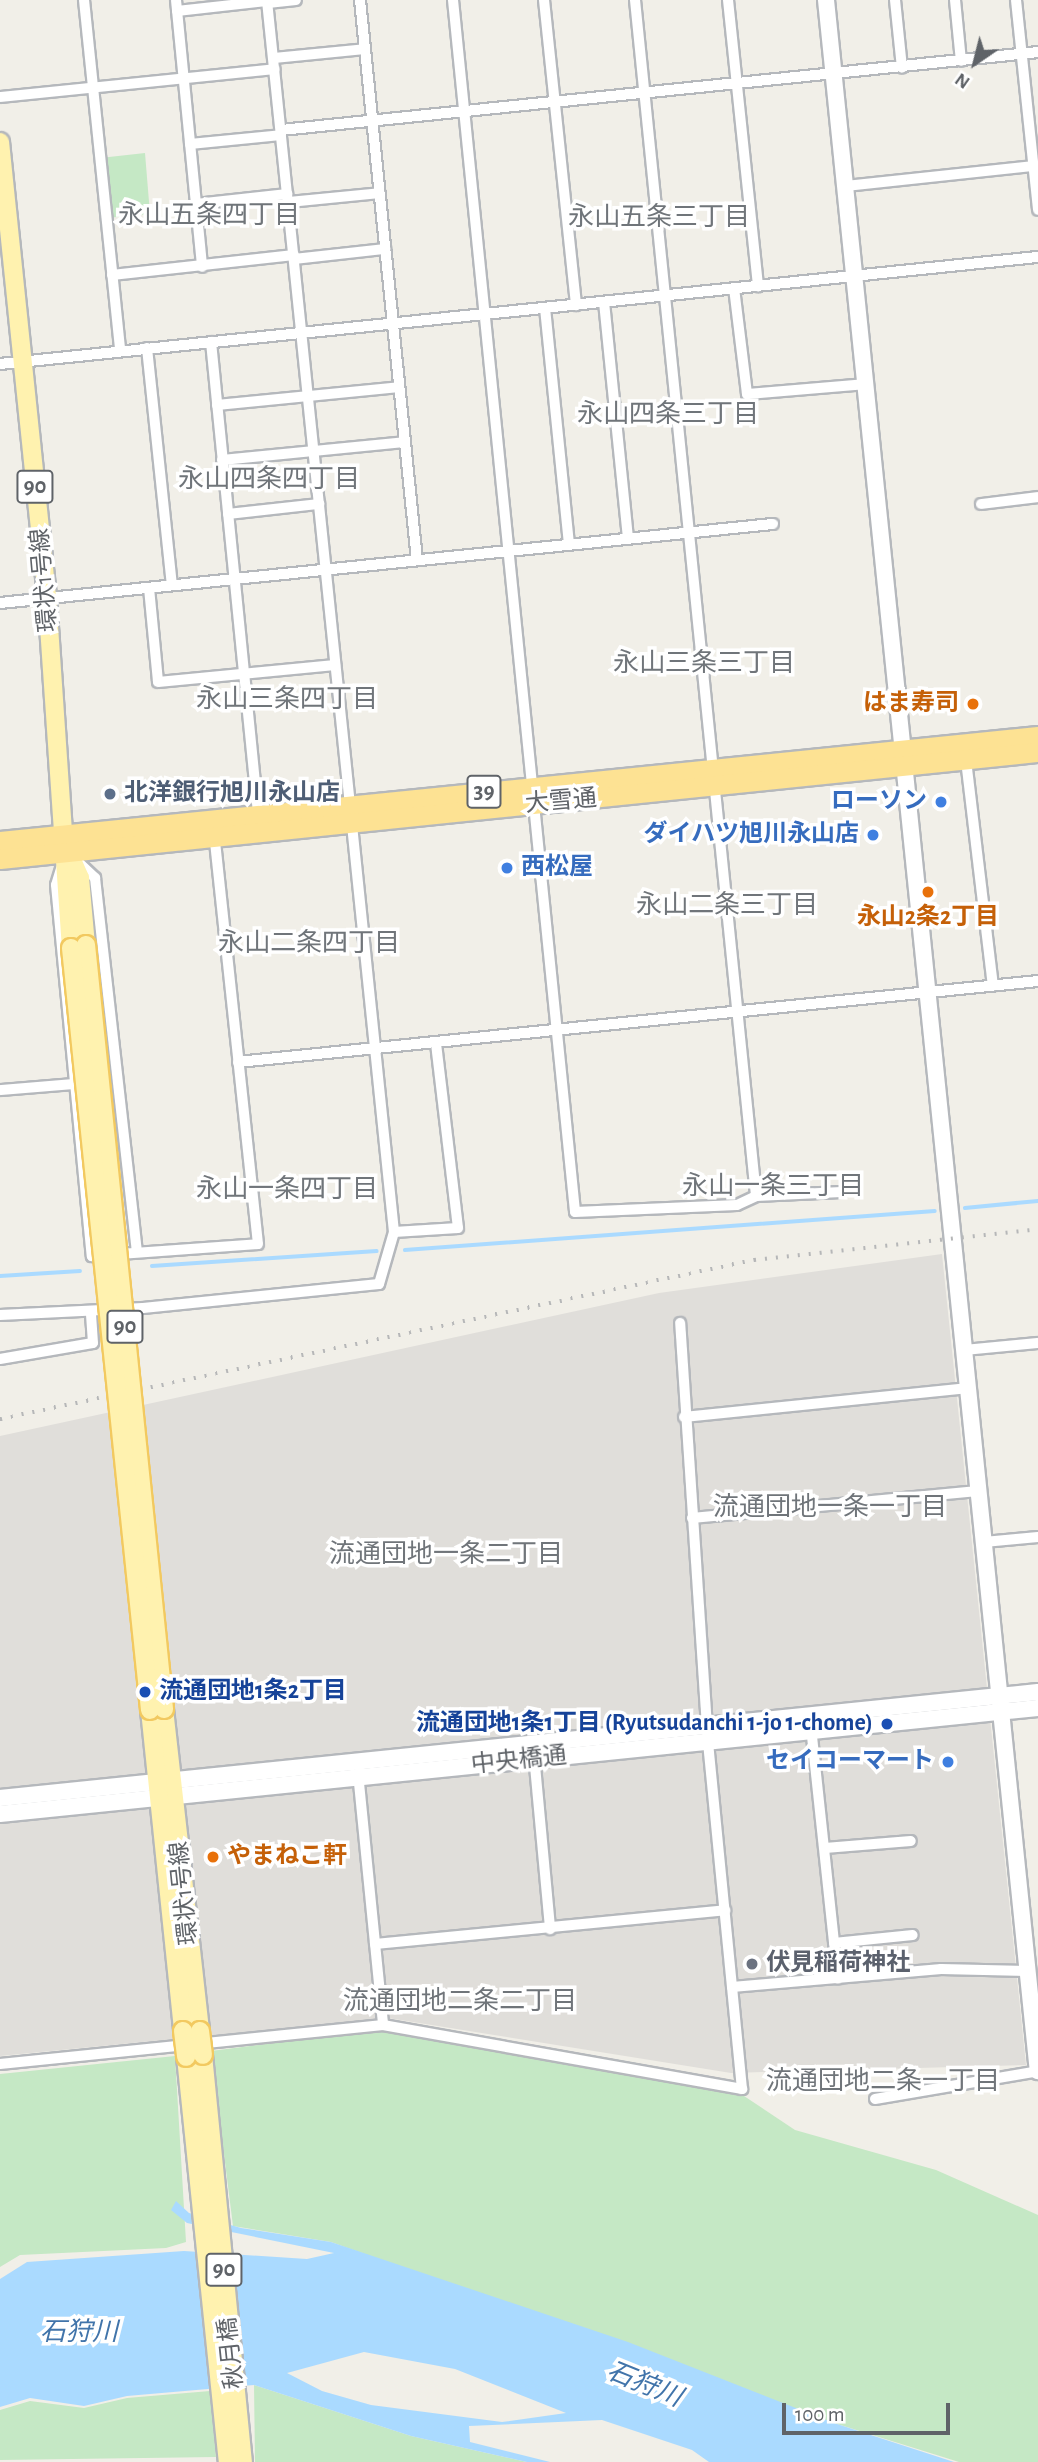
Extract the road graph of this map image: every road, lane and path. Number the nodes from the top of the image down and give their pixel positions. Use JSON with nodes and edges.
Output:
{"nodes":[{"id":1,"x":85,"y":0,"type":"edge"},
{"id":2,"x":296,"y":0,"type":"edge"},
{"id":3,"x":360,"y":0,"type":"edge"},
{"id":4,"x":453,"y":0,"type":"edge"},
{"id":5,"x":544,"y":0,"type":"edge"},
{"id":6,"x":635,"y":0,"type":"edge"},
{"id":7,"x":728,"y":0,"type":"edge"},
{"id":8,"x":826,"y":0,"type":"edge"},
{"id":9,"x":895,"y":0,"type":"edge"},
{"id":10,"x":955,"y":0,"type":"edge"},
{"id":11,"x":1016,"y":0,"type":"edge"},
{"id":12,"x":268,"y":1,"type":"edge"},
{"id":13,"x":176,"y":5,"type":"edge"},
{"id":14,"x":365,"y":49,"type":"junction"},
{"id":15,"x":1038,"y":52,"type":"edge"},
{"id":16,"x":1022,"y":54,"type":"junction"},
{"id":17,"x":961,"y":61,"type":"junction"},
{"id":18,"x":274,"y":64,"type":"junction"},
{"id":19,"x":902,"y":68,"type":"junction"},
{"id":20,"x":834,"y":74,"type":"junction"},
{"id":21,"x":183,"y":79,"type":"junction"},
{"id":22,"x":737,"y":85,"type":"junction"},
{"id":23,"x":93,"y":87,"type":"junction"},
{"id":24,"x":645,"y":94,"type":"junction"},
{"id":25,"x":0,"y":97,"type":"edge"},
{"id":26,"x":554,"y":104,"type":"junction"},
{"id":27,"x":463,"y":112,"type":"junction"},
{"id":28,"x":373,"y":121,"type":"junction"},
{"id":29,"x":281,"y":132,"type":"junction"},
{"id":30,"x":0,"y":142,"type":"edge"},
{"id":31,"x":190,"y":144,"type":"junction"},
{"id":32,"x":1,"y":161,"type":"edge"},
{"id":33,"x":1034,"y":166,"type":"junction"},
{"id":34,"x":846,"y":186,"type":"junction"},
{"id":35,"x":380,"y":193,"type":"junction"},
{"id":36,"x":288,"y":198,"type":"junction"},
{"id":37,"x":195,"y":204,"type":"junction"},
{"id":38,"x":1038,"y":210,"type":"edge"},
{"id":39,"x":385,"y":249,"type":"junction"},
{"id":40,"x":294,"y":257,"type":"junction"},
{"id":41,"x":1038,"y":257,"type":"edge"},
{"id":42,"x":202,"y":267,"type":"junction"},
{"id":43,"x":112,"y":275,"type":"junction"},
{"id":44,"x":855,"y":276,"type":"junction"},
{"id":45,"x":758,"y":286,"type":"junction"},
{"id":46,"x":734,"y":288,"type":"junction"},
{"id":47,"x":666,"y":295,"type":"junction"},
{"id":48,"x":604,"y":302,"type":"junction"},
{"id":49,"x":576,"y":305,"type":"junction"},
{"id":50,"x":545,"y":308,"type":"junction"},
{"id":51,"x":485,"y":314,"type":"junction"},
{"id":52,"x":393,"y":323,"type":"junction"},
{"id":53,"x":301,"y":333,"type":"junction"},
{"id":54,"x":211,"y":342,"type":"junction"},
{"id":55,"x":147,"y":348,"type":"junction"},
{"id":56,"x":120,"y":351,"type":"junction"},
{"id":57,"x":22,"y":361,"type":"junction"},
{"id":58,"x":0,"y":363,"type":"edge"},
{"id":59,"x":865,"y":384,"type":"junction"},
{"id":60,"x":399,"y":387,"type":"junction"},
{"id":61,"x":308,"y":396,"type":"junction"},
{"id":62,"x":217,"y":405,"type":"junction"},
{"id":63,"x":404,"y":442,"type":"junction"},
{"id":64,"x":314,"y":450,"type":"junction"},
{"id":65,"x":222,"y":460,"type":"junction"},
{"id":66,"x":1038,"y":497,"type":"edge"},
{"id":67,"x":981,"y":503,"type":"dead end"},
{"id":68,"x":319,"y":504,"type":"junction"},
{"id":69,"x":228,"y":514,"type":"junction"},
{"id":70,"x":773,"y":524,"type":"dead end"},
{"id":71,"x":690,"y":533,"type":"junction"},
{"id":72,"x":628,"y":539,"type":"junction"},
{"id":73,"x":569,"y":545,"type":"junction"},
{"id":74,"x":509,"y":551,"type":"junction"},
{"id":75,"x":417,"y":560,"type":"junction"},
{"id":76,"x":326,"y":569,"type":"junction"},
{"id":77,"x":235,"y":578,"type":"junction"},
{"id":78,"x":172,"y":584,"type":"junction"},
{"id":79,"x":149,"y":588,"type":"junction"},
{"id":80,"x":47,"y":597,"type":"junction"},
{"id":81,"x":0,"y":603,"type":"edge"},
{"id":82,"x":335,"y":665,"type":"junction"},
{"id":83,"x":243,"y":675,"type":"junction"},
{"id":84,"x":1038,"y":736,"type":"edge"},
{"id":85,"x":1038,"y":752,"type":"edge"},
{"id":86,"x":904,"y":759,"type":"junction"},
{"id":87,"x":966,"y":760,"type":"junction"},
{"id":88,"x":713,"y":780,"type":"junction"},
{"id":89,"x":533,"y":796,"type":"junction"},
{"id":90,"x":351,"y":813,"type":"junction"},
{"id":91,"x":259,"y":822,"type":"junction"},
{"id":92,"x":214,"y":827,"type":"junction"},
{"id":93,"x":0,"y":841,"type":"edge"},
{"id":94,"x":67,"y":842,"type":"junction"},
{"id":95,"x":0,"y":859,"type":"edge"},
{"id":96,"x":1038,"y":981,"type":"edge"},
{"id":97,"x":993,"y":985,"type":"junction"},
{"id":98,"x":929,"y":992,"type":"junction"},
{"id":99,"x":735,"y":1013,"type":"junction"},
{"id":100,"x":556,"y":1032,"type":"junction"},
{"id":101,"x":436,"y":1043,"type":"junction"},
{"id":102,"x":373,"y":1050,"type":"junction"},
{"id":103,"x":238,"y":1062,"type":"junction"},
{"id":104,"x":75,"y":1084,"type":"junction"},
{"id":105,"x":0,"y":1090,"type":"edge"},
{"id":106,"x":842,"y":1192,"type":"dead end"},
{"id":107,"x":756,"y":1196,"type":"junction"},
{"id":108,"x":394,"y":1232,"type":"junction"},
{"id":109,"x":137,"y":1252,"type":"junction"},
{"id":110,"x":91,"y":1311,"type":"junction"},
{"id":111,"x":0,"y":1315,"type":"edge"},
{"id":112,"x":680,"y":1323,"type":"dead end"},
{"id":113,"x":1038,"y":1343,"type":"edge"},
{"id":114,"x":964,"y":1350,"type":"junction"},
{"id":115,"x":0,"y":1359,"type":"edge"},
{"id":116,"x":969,"y":1388,"type":"junction"},
{"id":117,"x":684,"y":1417,"type":"junction"},
{"id":118,"x":978,"y":1491,"type":"junction"},
{"id":119,"x":692,"y":1518,"type":"junction"},
{"id":120,"x":1038,"y":1537,"type":"edge"},
{"id":121,"x":984,"y":1542,"type":"junction"},
{"id":122,"x":1038,"y":1692,"type":"edge"},
{"id":123,"x":1000,"y":1704,"type":"junction"},
{"id":124,"x":1038,"y":1709,"type":"edge"},
{"id":125,"x":810,"y":1723,"type":"junction"},
{"id":126,"x":708,"y":1734,"type":"junction"},
{"id":127,"x":533,"y":1752,"type":"junction"},
{"id":128,"x":358,"y":1771,"type":"junction"},
{"id":129,"x":165,"y":1791,"type":"junction"},
{"id":130,"x":0,"y":1798,"type":"edge"},
{"id":131,"x":0,"y":1814,"type":"edge"},
{"id":132,"x":911,"y":1841,"type":"dead end"},
{"id":133,"x":825,"y":1848,"type":"junction"},
{"id":134,"x":725,"y":1909,"type":"junction"},
{"id":135,"x":550,"y":1929,"type":"junction"},
{"id":136,"x":913,"y":1935,"type":"dead end"},
{"id":137,"x":834,"y":1943,"type":"junction"},
{"id":138,"x":375,"y":1944,"type":"junction"},
{"id":139,"x":1031,"y":1951,"type":"edge"},
{"id":140,"x":1027,"y":1971,"type":"junction"},
{"id":141,"x":838,"y":1979,"type":"junction"},
{"id":142,"x":732,"y":1987,"type":"junction"},
{"id":143,"x":383,"y":2025,"type":"junction"},
{"id":144,"x":0,"y":2064,"type":"edge"},
{"id":145,"x":1038,"y":2071,"type":"edge"},
{"id":146,"x":196,"y":2077,"type":"junction"},
{"id":147,"x":875,"y":2099,"type":"dead end"},
{"id":148,"x":228,"y":2462,"type":"edge"},
{"id":149,"x":243,"y":2462,"type":"edge"}],
"edges":[{"from":1,"to":23,"type":"street"},
{"from":2,"to":12,"type":"street"},
{"from":3,"to":14,"type":"street"},
{"from":4,"to":27,"type":"street"},
{"from":5,"to":26,"type":"street"},
{"from":6,"to":24,"type":"street"},
{"from":7,"to":22,"type":"street"},
{"from":8,"to":20,"type":"street"},
{"from":9,"to":19,"type":"street"},
{"from":10,"to":17,"type":"street"},
{"from":11,"to":16,"type":"street"},
{"from":12,"to":13,"type":"street"},
{"from":12,"to":18,"type":"street"},
{"from":13,"to":21,"type":"street"},
{"from":14,"to":18,"type":"street"},
{"from":14,"to":28,"type":"street"},
{"from":15,"to":16,"type":"street"},
{"from":16,"to":17,"type":"street"},
{"from":16,"to":33,"type":"street"},
{"from":17,"to":19,"type":"street"},
{"from":18,"to":21,"type":"street"},
{"from":18,"to":29,"type":"street"},
{"from":19,"to":20,"type":"street"},
{"from":20,"to":22,"type":"street"},
{"from":20,"to":34,"type":"street"},
{"from":21,"to":23,"type":"street"},
{"from":21,"to":31,"type":"street"},
{"from":22,"to":24,"type":"street"},
{"from":22,"to":45,"type":"street"},
{"from":23,"to":25,"type":"street"},
{"from":23,"to":43,"type":"street"},
{"from":24,"to":26,"type":"street"},
{"from":24,"to":47,"type":"street"},
{"from":26,"to":27,"type":"street"},
{"from":26,"to":49,"type":"street"},
{"from":27,"to":28,"type":"street"},
{"from":27,"to":51,"type":"street"},
{"from":28,"to":29,"type":"street"},
{"from":28,"to":35,"type":"street"},
{"from":29,"to":31,"type":"street"},
{"from":29,"to":36,"type":"street"},
{"from":30,"to":32,"type":"main road","name":"環状1号線","number":"90"},
{"from":31,"to":37,"type":"street"},
{"from":32,"to":57,"type":"main road","name":"環状1号線","number":"90"},
{"from":33,"to":34,"type":"street"},
{"from":33,"to":38,"type":"street"},
{"from":34,"to":44,"type":"street"},
{"from":35,"to":36,"type":"street"},
{"from":35,"to":39,"type":"street"},
{"from":36,"to":37,"type":"street"},
{"from":36,"to":40,"type":"street"},
{"from":37,"to":42,"type":"street"},
{"from":39,"to":40,"type":"street"},
{"from":39,"to":52,"type":"street"},
{"from":40,"to":42,"type":"street"},
{"from":40,"to":53,"type":"street"},
{"from":41,"to":44,"type":"street"},
{"from":42,"to":43,"type":"street"},
{"from":43,"to":56,"type":"street"},
{"from":44,"to":45,"type":"street"},
{"from":44,"to":59,"type":"street"},
{"from":45,"to":46,"type":"street"},
{"from":46,"to":47,"type":"street"},
{"from":46,"to":59,"type":"street"},
{"from":47,"to":48,"type":"street"},
{"from":47,"to":71,"type":"street"},
{"from":48,"to":49,"type":"street"},
{"from":48,"to":72,"type":"street"},
{"from":49,"to":50,"type":"street"},
{"from":50,"to":51,"type":"street"},
{"from":50,"to":73,"type":"street"},
{"from":51,"to":52,"type":"street"},
{"from":51,"to":74,"type":"street"},
{"from":52,"to":53,"type":"street"},
{"from":52,"to":60,"type":"street"},
{"from":53,"to":54,"type":"street"},
{"from":53,"to":61,"type":"street"},
{"from":54,"to":55,"type":"street"},
{"from":54,"to":62,"type":"street"},
{"from":55,"to":56,"type":"street"},
{"from":55,"to":78,"type":"street"},
{"from":56,"to":57,"type":"street"},
{"from":57,"to":58,"type":"street"},
{"from":57,"to":80,"type":"main road","name":"環状1号線","number":"90"},
{"from":59,"to":86,"type":"street"},
{"from":60,"to":61,"type":"street"},
{"from":60,"to":63,"type":"street"},
{"from":61,"to":62,"type":"street"},
{"from":61,"to":64,"type":"street"},
{"from":62,"to":65,"type":"street"},
{"from":63,"to":64,"type":"street"},
{"from":63,"to":75,"type":"street"},
{"from":64,"to":65,"type":"street"},
{"from":64,"to":68,"type":"street"},
{"from":65,"to":69,"type":"street"},
{"from":66,"to":67,"type":"street"},
{"from":68,"to":69,"type":"street"},
{"from":68,"to":76,"type":"street"},
{"from":69,"to":77,"type":"street"},
{"from":70,"to":71,"type":"street"},
{"from":71,"to":72,"type":"street"},
{"from":71,"to":88,"type":"street"},
{"from":72,"to":73,"type":"street"},
{"from":73,"to":74,"type":"street"},
{"from":74,"to":75,"type":"street"},
{"from":74,"to":89,"type":"street"},
{"from":75,"to":76,"type":"street"},
{"from":76,"to":77,"type":"street"},
{"from":76,"to":82,"type":"street"},
{"from":77,"to":78,"type":"street"},
{"from":77,"to":83,"type":"street"},
{"from":78,"to":79,"type":"street"},
{"from":79,"to":80,"type":"street"},
{"from":79,"to":83,"type":"street"},
{"from":80,"to":81,"type":"street"},
{"from":80,"to":94,"type":"main road","name":"環状1号線","number":"90"},
{"from":82,"to":83,"type":"street"},
{"from":82,"to":90,"type":"street"},
{"from":83,"to":91,"type":"street"},
{"from":84,"to":86,"type":"highway","name":"大雪通","number":"39"},
{"from":85,"to":87,"type":"highway","name":"大雪通","number":"39"},
{"from":86,"to":87,"type":"highway","name":"大雪通","number":"39"},
{"from":86,"to":88,"type":"highway","name":"大雪通","number":"39"},
{"from":86,"to":98,"type":"street"},
{"from":87,"to":97,"type":"street"},
{"from":88,"to":89,"type":"highway","name":"大雪通","number":"39"},
{"from":88,"to":99,"type":"street"},
{"from":89,"to":90,"type":"highway","name":"大雪通","number":"39"},
{"from":89,"to":100,"type":"street"},
{"from":90,"to":91,"type":"highway","name":"大雪通","number":"39"},
{"from":90,"to":102,"type":"street"},
{"from":91,"to":92,"type":"highway","name":"大雪通","number":"39"},
{"from":92,"to":94,"type":"highway","name":"大雪通","number":"39"},
{"from":92,"to":103,"type":"street"},
{"from":93,"to":94,"type":"highway","name":"大雪通","number":"39"},
{"from":94,"to":95,"type":"highway","name":"大雪通","number":"39"},
{"from":94,"to":104,"type":"street"},
{"from":94,"to":109,"type":"street"},
{"from":94,"to":129,"type":"main road","name":"環状1号線","number":"90","bridge":true},
{"from":96,"to":97,"type":"street"},
{"from":97,"to":98,"type":"street"},
{"from":98,"to":99,"type":"street"},
{"from":98,"to":114,"type":"street"},
{"from":99,"to":100,"type":"street"},
{"from":99,"to":107,"type":"street"},
{"from":100,"to":101,"type":"street"},
{"from":100,"to":107,"type":"street"},
{"from":101,"to":102,"type":"street"},
{"from":101,"to":108,"type":"street"},
{"from":102,"to":103,"type":"street"},
{"from":102,"to":108,"type":"street"},
{"from":103,"to":109,"type":"street"},
{"from":104,"to":105,"type":"street"},
{"from":104,"to":109,"type":"street"},
{"from":106,"to":107,"type":"street"},
{"from":108,"to":110,"type":"street"},
{"from":110,"to":111,"type":"street"},
{"from":110,"to":115,"type":"street"},
{"from":112,"to":117,"type":"street"},
{"from":113,"to":114,"type":"street"},
{"from":114,"to":116,"type":"street"},
{"from":116,"to":117,"type":"street"},
{"from":116,"to":118,"type":"street"},
{"from":117,"to":119,"type":"street"},
{"from":118,"to":119,"type":"street"},
{"from":118,"to":121,"type":"street"},
{"from":119,"to":126,"type":"street"},
{"from":120,"to":121,"type":"street"},
{"from":121,"to":123,"type":"street"},
{"from":122,"to":123,"type":"street","name":"中央橋通"},
{"from":123,"to":124,"type":"street","name":"中央橋通"},
{"from":123,"to":125,"type":"street","name":"中央橋通"},
{"from":123,"to":139,"type":"street"},
{"from":125,"to":126,"type":"street","name":"中央橋通"},
{"from":125,"to":133,"type":"street"},
{"from":126,"to":127,"type":"street","name":"中央橋通"},
{"from":126,"to":134,"type":"street"},
{"from":127,"to":128,"type":"street","name":"中央橋通"},
{"from":127,"to":135,"type":"street"},
{"from":128,"to":129,"type":"street","name":"中央橋通"},
{"from":128,"to":138,"type":"street"},
{"from":129,"to":130,"type":"street","name":"中央橋通"},
{"from":129,"to":131,"type":"street","name":"中央橋通"},
{"from":129,"to":146,"type":"main road","name":"環状1号線","number":"90","bridge":true},
{"from":132,"to":133,"type":"street"},
{"from":133,"to":137,"type":"street"},
{"from":134,"to":135,"type":"street"},
{"from":134,"to":142,"type":"street"},
{"from":135,"to":138,"type":"street"},
{"from":136,"to":137,"type":"street"},
{"from":137,"to":141,"type":"street"},
{"from":138,"to":143,"type":"street"},
{"from":139,"to":140,"type":"street"},
{"from":140,"to":141,"type":"street"},
{"from":140,"to":145,"type":"street"},
{"from":141,"to":142,"type":"street"},
{"from":142,"to":143,"type":"street"},
{"from":143,"to":144,"type":"street"},
{"from":145,"to":147,"type":"street"},
{"from":146,"to":148,"type":"main road","name":"秋月橋","number":"90"},
{"from":146,"to":149,"type":"main road","name":"秋月橋","number":"90"}]}
